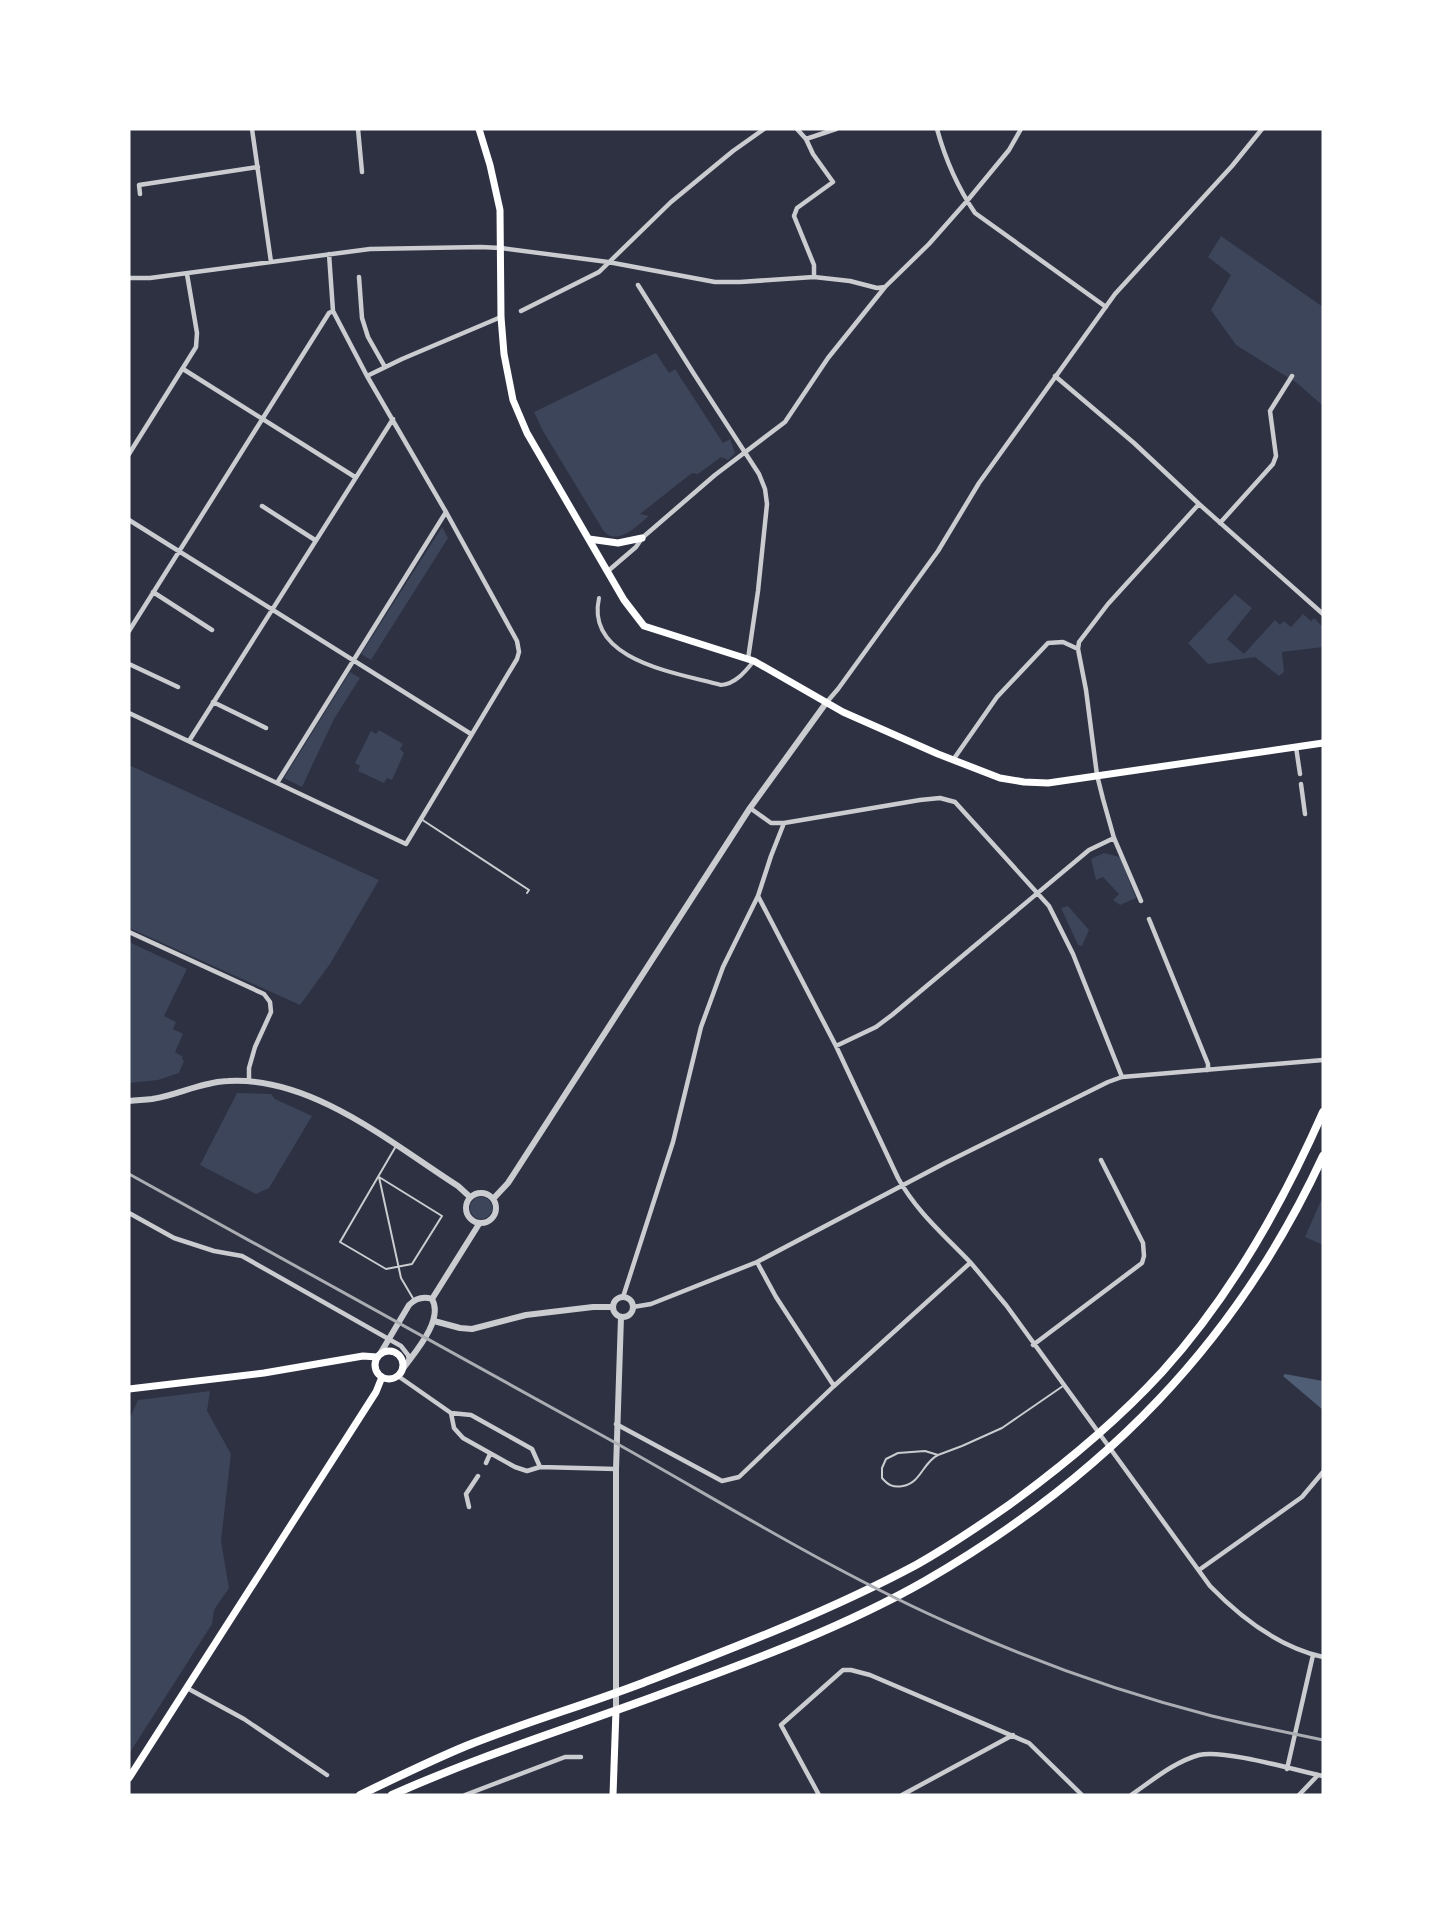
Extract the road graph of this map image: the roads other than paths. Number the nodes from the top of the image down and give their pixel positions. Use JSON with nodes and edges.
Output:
{"nodes":[{"id":1,"x":252,"y":129,"type":"edge"},
{"id":2,"x":358,"y":129,"type":"edge"},
{"id":3,"x":479,"y":129,"type":"edge"},
{"id":4,"x":764,"y":129,"type":"edge"},
{"id":5,"x":798,"y":129,"type":"edge"},
{"id":6,"x":836,"y":129,"type":"edge"},
{"id":7,"x":937,"y":129,"type":"edge"},
{"id":8,"x":1021,"y":129,"type":"edge"},
{"id":9,"x":1262,"y":129,"type":"edge"},
{"id":10,"x":806,"y":139,"type":"junction"},
{"id":11,"x":258,"y":167,"type":"junction"},
{"id":12,"x":362,"y":172,"type":"dead end"},
{"id":13,"x":140,"y":194,"type":"dead end"},
{"id":14,"x":967,"y":201,"type":"junction"},
{"id":15,"x":501,"y":248,"type":"junction"},
{"id":16,"x":328,"y":254,"type":"junction"},
{"id":17,"x":271,"y":262,"type":"junction"},
{"id":18,"x":608,"y":262,"type":"junction"},
{"id":19,"x":188,"y":273,"type":"junction"},
{"id":20,"x":360,"y":277,"type":"dead end"},
{"id":21,"x":814,"y":277,"type":"junction"},
{"id":22,"x":129,"y":279,"type":"edge"},
{"id":23,"x":638,"y":285,"type":"dead end"},
{"id":24,"x":885,"y":287,"type":"junction"},
{"id":25,"x":1106,"y":307,"type":"junction"},
{"id":26,"x":521,"y":310,"type":"dead end"},
{"id":27,"x":333,"y":311,"type":"junction"},
{"id":28,"x":501,"y":317,"type":"junction"},
{"id":29,"x":385,"y":367,"type":"junction"},
{"id":30,"x":183,"y":369,"type":"junction"},
{"id":31,"x":367,"y":376,"type":"junction"},
{"id":32,"x":1055,"y":376,"type":"junction"},
{"id":33,"x":1292,"y":376,"type":"dead end"},
{"id":34,"x":262,"y":419,"type":"junction"},
{"id":35,"x":393,"y":419,"type":"junction"},
{"id":36,"x":745,"y":452,"type":"junction"},
{"id":37,"x":129,"y":454,"type":"edge"},
{"id":38,"x":355,"y":477,"type":"junction"},
{"id":39,"x":1199,"y":504,"type":"junction"},
{"id":40,"x":262,"y":506,"type":"dead end"},
{"id":41,"x":446,"y":512,"type":"junction"},
{"id":42,"x":129,"y":520,"type":"edge"},
{"id":43,"x":1220,"y":523,"type":"junction"},
{"id":44,"x":642,"y":538,"type":"junction"},
{"id":45,"x":589,"y":539,"type":"junction"},
{"id":46,"x":315,"y":540,"type":"junction"},
{"id":47,"x":180,"y":551,"type":"junction"},
{"id":48,"x":608,"y":571,"type":"junction"},
{"id":49,"x":153,"y":592,"type":"junction"},
{"id":50,"x":599,"y":598,"type":"dead end"},
{"id":51,"x":271,"y":609,"type":"junction"},
{"id":52,"x":1323,"y":614,"type":"edge"},
{"id":53,"x":212,"y":630,"type":"dead end"},
{"id":54,"x":129,"y":631,"type":"edge"},
{"id":55,"x":1078,"y":649,"type":"junction"},
{"id":56,"x":751,"y":660,"type":"junction"},
{"id":57,"x":353,"y":661,"type":"junction"},
{"id":58,"x":129,"y":664,"type":"edge"},
{"id":59,"x":178,"y":687,"type":"dead end"},
{"id":60,"x":213,"y":702,"type":"junction"},
{"id":61,"x":826,"y":703,"type":"junction"},
{"id":62,"x":129,"y":713,"type":"edge"},
{"id":63,"x":266,"y":728,"type":"dead end"},
{"id":64,"x":471,"y":734,"type":"junction"},
{"id":65,"x":189,"y":741,"type":"junction"},
{"id":66,"x":1323,"y":743,"type":"edge"},
{"id":67,"x":1296,"y":747,"type":"junction"},
{"id":68,"x":953,"y":760,"type":"junction"},
{"id":69,"x":1300,"y":774,"type":"dead end"},
{"id":70,"x":1097,"y":775,"type":"junction"},
{"id":71,"x":277,"y":783,"type":"junction"},
{"id":72,"x":1301,"y":783,"type":"dead end"},
{"id":73,"x":750,"y":808,"type":"junction"},
{"id":74,"x":1305,"y":814,"type":"dead end"},
{"id":75,"x":421,"y":819,"type":"junction"},
{"id":76,"x":784,"y":823,"type":"junction"},
{"id":77,"x":1114,"y":838,"type":"junction"},
{"id":78,"x":527,"y":893,"type":"dead end"},
{"id":79,"x":1038,"y":893,"type":"junction"},
{"id":80,"x":758,"y":896,"type":"junction"},
{"id":81,"x":1141,"y":901,"type":"dead end"},
{"id":82,"x":1149,"y":920,"type":"dead end"},
{"id":83,"x":129,"y":932,"type":"edge"},
{"id":84,"x":836,"y":1046,"type":"junction"},
{"id":85,"x":1323,"y":1060,"type":"edge"},
{"id":86,"x":1208,"y":1070,"type":"junction"},
{"id":87,"x":1122,"y":1077,"type":"junction"},
{"id":88,"x":249,"y":1081,"type":"junction"},
{"id":89,"x":129,"y":1101,"type":"edge"},
{"id":90,"x":1323,"y":1112,"type":"edge"},
{"id":91,"x":396,"y":1146,"type":"junction"},
{"id":92,"x":1323,"y":1156,"type":"edge"},
{"id":93,"x":1101,"y":1160,"type":"dead end"},
{"id":94,"x":379,"y":1177,"type":"junction"},
{"id":95,"x":903,"y":1187,"type":"junction"},
{"id":96,"x":470,"y":1197,"type":"junction"},
{"id":97,"x":493,"y":1199,"type":"junction"},
{"id":98,"x":129,"y":1213,"type":"edge"},
{"id":99,"x":479,"y":1224,"type":"junction"},
{"id":100,"x":758,"y":1262,"type":"junction"},
{"id":101,"x":970,"y":1263,"type":"junction"},
{"id":102,"x":399,"y":1267,"type":"junction"},
{"id":103,"x":623,"y":1297,"type":"junction"},
{"id":104,"x":432,"y":1299,"type":"junction"},
{"id":105,"x":414,"y":1300,"type":"junction"},
{"id":106,"x":612,"y":1307,"type":"junction"},
{"id":107,"x":633,"y":1307,"type":"junction"},
{"id":108,"x":621,"y":1317,"type":"junction"},
{"id":109,"x":434,"y":1320,"type":"junction"},
{"id":110,"x":389,"y":1338,"type":"junction"},
{"id":111,"x":1033,"y":1345,"type":"junction"},
{"id":112,"x":378,"y":1356,"type":"junction"},
{"id":113,"x":408,"y":1361,"type":"junction"},
{"id":114,"x":400,"y":1373,"type":"junction"},
{"id":115,"x":382,"y":1377,"type":"junction"},
{"id":116,"x":834,"y":1386,"type":"junction"},
{"id":117,"x":1064,"y":1386,"type":"junction"},
{"id":118,"x":129,"y":1389,"type":"edge"},
{"id":119,"x":451,"y":1413,"type":"junction"},
{"id":120,"x":616,"y":1425,"type":"junction"},
{"id":121,"x":1101,"y":1433,"type":"junction"},
{"id":122,"x":1111,"y":1448,"type":"junction"},
{"id":123,"x":490,"y":1454,"type":"junction"},
{"id":124,"x":938,"y":1455,"type":"junction"},
{"id":125,"x":486,"y":1463,"type":"dead end"},
{"id":126,"x":540,"y":1467,"type":"junction"},
{"id":127,"x":616,"y":1469,"type":"junction"},
{"id":128,"x":1323,"y":1472,"type":"edge"},
{"id":129,"x":478,"y":1476,"type":"dead end"},
{"id":130,"x":469,"y":1507,"type":"dead end"},
{"id":131,"x":1199,"y":1570,"type":"junction"},
{"id":132,"x":1313,"y":1655,"type":"junction"},
{"id":133,"x":1323,"y":1657,"type":"edge"},
{"id":134,"x":187,"y":1688,"type":"junction"},
{"id":135,"x":616,"y":1691,"type":"junction"},
{"id":136,"x":616,"y":1710,"type":"junction"},
{"id":137,"x":1013,"y":1735,"type":"junction"},
{"id":138,"x":581,"y":1757,"type":"dead end"},
{"id":139,"x":1287,"y":1769,"type":"junction"},
{"id":140,"x":327,"y":1775,"type":"dead end"},
{"id":141,"x":1321,"y":1776,"type":"edge"},
{"id":142,"x":129,"y":1778,"type":"edge"},
{"id":143,"x":360,"y":1795,"type":"edge"},
{"id":144,"x":392,"y":1795,"type":"edge"},
{"id":145,"x":465,"y":1795,"type":"edge"},
{"id":146,"x":613,"y":1795,"type":"edge"},
{"id":147,"x":819,"y":1795,"type":"edge"},
{"id":148,"x":902,"y":1795,"type":"edge"},
{"id":149,"x":1082,"y":1795,"type":"edge"},
{"id":150,"x":1131,"y":1795,"type":"edge"},
{"id":151,"x":1299,"y":1795,"type":"edge"}],
"edges":[{"from":1,"to":11,"type":"street"},
{"from":2,"to":12,"type":"street"},
{"from":3,"to":15,"type":"main road"},
{"from":4,"to":18,"type":"street"},
{"from":5,"to":10,"type":"street"},
{"from":6,"to":10,"type":"street"},
{"from":7,"to":14,"type":"street"},
{"from":8,"to":14,"type":"street"},
{"from":9,"to":25,"type":"street"},
{"from":10,"to":21,"type":"street"},
{"from":11,"to":13,"type":"street"},
{"from":11,"to":17,"type":"street"},
{"from":14,"to":24,"type":"street"},
{"from":14,"to":25,"type":"street"},
{"from":15,"to":16,"type":"street"},
{"from":15,"to":18,"type":"street"},
{"from":15,"to":28,"type":"main road"},
{"from":16,"to":17,"type":"street"},
{"from":16,"to":27,"type":"street"},
{"from":17,"to":19,"type":"street"},
{"from":18,"to":21,"type":"street"},
{"from":18,"to":26,"type":"street"},
{"from":19,"to":22,"type":"street"},
{"from":19,"to":30,"type":"street"},
{"from":20,"to":29,"type":"street"},
{"from":21,"to":24,"type":"street"},
{"from":23,"to":36,"type":"street"},
{"from":24,"to":36,"type":"street"},
{"from":25,"to":32,"type":"street"},
{"from":27,"to":31,"type":"street"},
{"from":27,"to":34,"type":"street"},
{"from":28,"to":29,"type":"street"},
{"from":28,"to":45,"type":"main road"},
{"from":29,"to":31,"type":"street"},
{"from":30,"to":34,"type":"street"},
{"from":30,"to":37,"type":"street"},
{"from":31,"to":35,"type":"street"},
{"from":32,"to":39,"type":"street"},
{"from":32,"to":61,"type":"street"},
{"from":33,"to":43,"type":"street"},
{"from":34,"to":38,"type":"street"},
{"from":34,"to":47,"type":"street"},
{"from":35,"to":38,"type":"street"},
{"from":35,"to":41,"type":"street"},
{"from":36,"to":44,"type":"street"},
{"from":36,"to":56,"type":"street"},
{"from":38,"to":46,"type":"street"},
{"from":39,"to":43,"type":"street"},
{"from":39,"to":55,"type":"street"},
{"from":40,"to":46,"type":"street"},
{"from":41,"to":57,"type":"street"},
{"from":41,"to":64,"type":"street"},
{"from":42,"to":47,"type":"street"},
{"from":43,"to":52,"type":"street"},
{"from":44,"to":45,"type":"main road"},
{"from":44,"to":48,"type":"street"},
{"from":45,"to":48,"type":"main road"},
{"from":46,"to":51,"type":"street"},
{"from":47,"to":49,"type":"street"},
{"from":47,"to":51,"type":"street"},
{"from":48,"to":56,"type":"main road"},
{"from":49,"to":53,"type":"street"},
{"from":49,"to":54,"type":"street"},
{"from":50,"to":56,"type":"street"},
{"from":51,"to":57,"type":"street"},
{"from":51,"to":60,"type":"street"},
{"from":55,"to":68,"type":"street"},
{"from":55,"to":70,"type":"street"},
{"from":56,"to":61,"type":"main road"},
{"from":57,"to":64,"type":"street"},
{"from":57,"to":71,"type":"street"},
{"from":58,"to":59,"type":"street"},
{"from":60,"to":63,"type":"street"},
{"from":60,"to":65,"type":"street"},
{"from":61,"to":68,"type":"main road"},
{"from":61,"to":73,"type":"street"},
{"from":62,"to":65,"type":"street"},
{"from":64,"to":75,"type":"street"},
{"from":65,"to":71,"type":"street"},
{"from":66,"to":67,"type":"main road"},
{"from":67,"to":69,"type":"street"},
{"from":67,"to":70,"type":"main road"},
{"from":68,"to":70,"type":"main road"},
{"from":70,"to":77,"type":"street"},
{"from":71,"to":75,"type":"street"},
{"from":72,"to":74,"type":"street"},
{"from":73,"to":76,"type":"street"},
{"from":73,"to":97,"type":"street"},
{"from":75,"to":78,"type":"lane"},
{"from":76,"to":79,"type":"street"},
{"from":76,"to":80,"type":"street"},
{"from":77,"to":79,"type":"street"},
{"from":77,"to":81,"type":"street"},
{"from":79,"to":84,"type":"street"},
{"from":79,"to":87,"type":"street"},
{"from":80,"to":84,"type":"street"},
{"from":80,"to":103,"type":"street"},
{"from":82,"to":86,"type":"street"},
{"from":83,"to":88,"type":"street"},
{"from":84,"to":95,"type":"street"},
{"from":85,"to":86,"type":"street"},
{"from":86,"to":87,"type":"street"},
{"from":87,"to":95,"type":"street"},
{"from":88,"to":89,"type":"street"},
{"from":88,"to":91,"type":"street"},
{"from":90,"to":121,"type":"main road"},
{"from":91,"to":94,"type":"lane"},
{"from":91,"to":96,"type":"street"},
{"from":92,"to":122,"type":"main road"},
{"from":93,"to":111,"type":"street"},
{"from":94,"to":102,"type":"lane"},
{"from":94,"to":102,"type":"lane"},
{"from":94,"to":102,"type":"lane"},
{"from":95,"to":100,"type":"street"},
{"from":95,"to":101,"type":"street"},
{"from":96,"to":97,"type":"street"},
{"from":96,"to":99,"type":"street"},
{"from":97,"to":99,"type":"street"},
{"from":98,"to":110,"type":"street"},
{"from":99,"to":104,"type":"street"},
{"from":100,"to":107,"type":"street"},
{"from":100,"to":116,"type":"street"},
{"from":101,"to":111,"type":"street"},
{"from":101,"to":116,"type":"street"},
{"from":102,"to":105,"type":"lane"},
{"from":103,"to":106,"type":"street"},
{"from":103,"to":107,"type":"street"},
{"from":104,"to":105,"type":"street"},
{"from":104,"to":109,"type":"street"},
{"from":105,"to":110,"type":"street"},
{"from":106,"to":108,"type":"street"},
{"from":106,"to":109,"type":"street"},
{"from":107,"to":108,"type":"street"},
{"from":108,"to":120,"type":"street"},
{"from":109,"to":113,"type":"street"},
{"from":110,"to":112,"type":"street"},
{"from":110,"to":113,"type":"street"},
{"from":111,"to":117,"type":"street"},
{"from":112,"to":114,"type":"main road"},
{"from":112,"to":115,"type":"main road"},
{"from":112,"to":118,"type":"main road"},
{"from":113,"to":114,"type":"street"},
{"from":114,"to":115,"type":"main road"},
{"from":114,"to":119,"type":"street"},
{"from":115,"to":134,"type":"main road"},
{"from":116,"to":120,"type":"street"},
{"from":117,"to":121,"type":"street"},
{"from":117,"to":124,"type":"lane"},
{"from":119,"to":123,"type":"street"},
{"from":119,"to":126,"type":"street"},
{"from":120,"to":127,"type":"street"},
{"from":121,"to":122,"type":"street"},
{"from":121,"to":135,"type":"main road"},
{"from":122,"to":131,"type":"street"},
{"from":122,"to":136,"type":"main road"},
{"from":123,"to":125,"type":"street"},
{"from":123,"to":126,"type":"street"},
{"from":124,"to":124,"type":"lane"},
{"from":126,"to":127,"type":"street"},
{"from":127,"to":135,"type":"street"},
{"from":128,"to":131,"type":"street"},
{"from":129,"to":130,"type":"street"},
{"from":131,"to":132,"type":"street"},
{"from":132,"to":133,"type":"street"},
{"from":132,"to":139,"type":"street"},
{"from":134,"to":140,"type":"street"},
{"from":134,"to":142,"type":"main road"},
{"from":135,"to":136,"type":"street"},
{"from":135,"to":143,"type":"main road"},
{"from":136,"to":144,"type":"main road"},
{"from":136,"to":146,"type":"main road"},
{"from":137,"to":147,"type":"street"},
{"from":137,"to":148,"type":"street"},
{"from":137,"to":149,"type":"street"},
{"from":138,"to":145,"type":"street"},
{"from":139,"to":141,"type":"street"},
{"from":139,"to":150,"type":"street"},
{"from":141,"to":151,"type":"street"}]}
